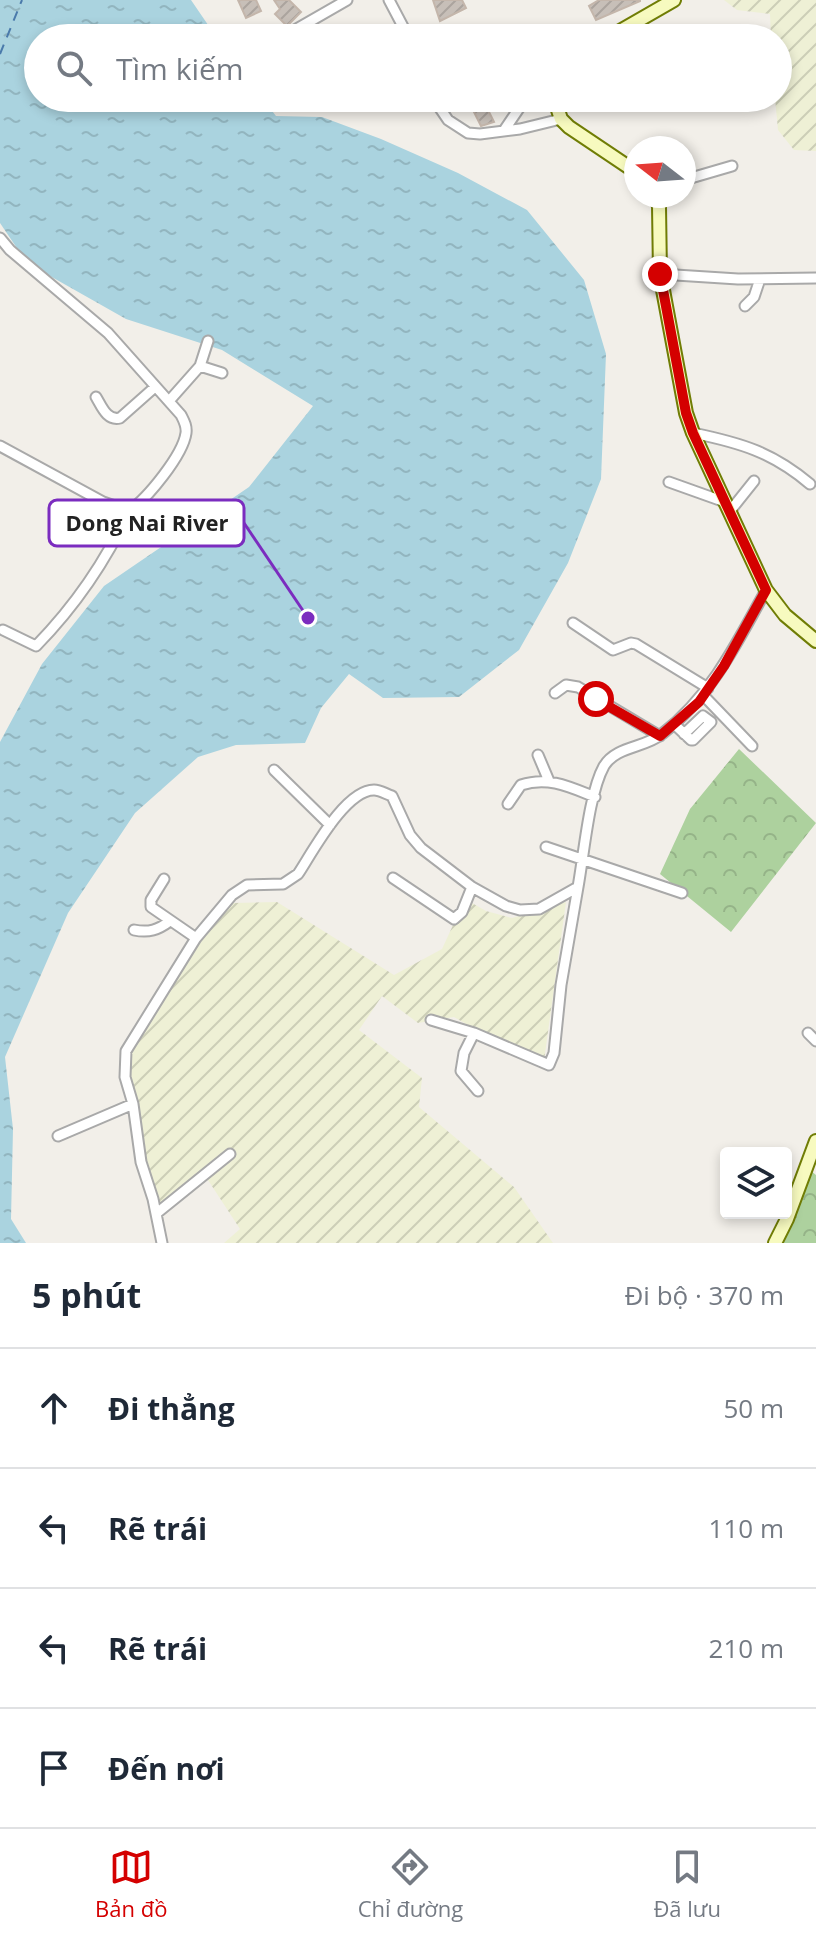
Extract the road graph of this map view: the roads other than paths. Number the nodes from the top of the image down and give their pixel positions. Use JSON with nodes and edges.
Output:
{"nodes":[{"id":1,"x":347,"y":0,"type":"edge"},
{"id":2,"x":389,"y":0,"type":"edge"},
{"id":3,"x":674,"y":0,"type":"edge"},
{"id":4,"x":305,"y":24,"type":"edge"},
{"id":5,"x":402,"y":24,"type":"edge"},
{"id":6,"x":632,"y":24,"type":"edge"},
{"id":7,"x":441,"y":112,"type":"edge"},
{"id":8,"x":517,"y":112,"type":"edge"},
{"id":9,"x":559,"y":112,"type":"edge"},
{"id":10,"x":561,"y":119,"type":"junction"},
{"id":11,"x":505,"y":129,"type":"junction"},
{"id":12,"x":624,"y":164,"type":"edge"},
{"id":13,"x":732,"y":166,"type":"dead end"},
{"id":14,"x":696,"y":176,"type":"edge"},
{"id":15,"x":659,"y":208,"type":"edge"},
{"id":16,"x":0,"y":238,"type":"edge"},
{"id":17,"x":660,"y":274,"type":"junction"},
{"id":18,"x":816,"y":278,"type":"edge"},
{"id":19,"x":760,"y":279,"type":"junction"},
{"id":20,"x":745,"y":306,"type":"dead end"},
{"id":21,"x":208,"y":341,"type":"dead end"},
{"id":22,"x":200,"y":366,"type":"junction"},
{"id":23,"x":222,"y":373,"type":"dead end"},
{"id":24,"x":155,"y":387,"type":"junction"},
{"id":25,"x":96,"y":397,"type":"dead end"},
{"id":26,"x":169,"y":401,"type":"junction"},
{"id":27,"x":693,"y":433,"type":"junction"},
{"id":28,"x":0,"y":446,"type":"edge"},
{"id":29,"x":754,"y":481,"type":"dead end"},
{"id":30,"x":669,"y":482,"type":"dead end"},
{"id":31,"x":810,"y":484,"type":"dead end"},
{"id":32,"x":728,"y":507,"type":"junction"},
{"id":33,"x":129,"y":511,"type":"junction"},
{"id":34,"x":766,"y":590,"type":"junction"},
{"id":35,"x":573,"y":623,"type":"dead end"},
{"id":36,"x":3,"y":630,"type":"dead end"},
{"id":37,"x":816,"y":641,"type":"edge"},
{"id":38,"x":706,"y":692,"type":"junction"},
{"id":39,"x":555,"y":693,"type":"dead end"},
{"id":40,"x":674,"y":724,"type":"junction"},
{"id":41,"x":684,"y":734,"type":"dead end"},
{"id":42,"x":660,"y":736,"type":"junction"},
{"id":43,"x":752,"y":746,"type":"dead end"},
{"id":44,"x":538,"y":755,"type":"dead end"},
{"id":45,"x":274,"y":770,"type":"dead end"},
{"id":46,"x":549,"y":781,"type":"junction"},
{"id":47,"x":595,"y":797,"type":"junction"},
{"id":48,"x":508,"y":804,"type":"dead end"},
{"id":49,"x":330,"y":825,"type":"junction"},
{"id":50,"x":546,"y":847,"type":"dead end"},
{"id":51,"x":583,"y":860,"type":"junction"},
{"id":52,"x":393,"y":878,"type":"dead end"},
{"id":53,"x":164,"y":879,"type":"dead end"},
{"id":54,"x":472,"y":887,"type":"junction"},
{"id":55,"x":578,"y":887,"type":"junction"},
{"id":56,"x":682,"y":893,"type":"dead end"},
{"id":57,"x":170,"y":921,"type":"junction"},
{"id":58,"x":134,"y":930,"type":"dead end"},
{"id":59,"x":196,"y":938,"type":"junction"},
{"id":60,"x":431,"y":1020,"type":"dead end"},
{"id":61,"x":474,"y":1033,"type":"junction"},
{"id":62,"x":808,"y":1033,"type":"dead end"},
{"id":63,"x":816,"y":1041,"type":"edge"},
{"id":64,"x":478,"y":1091,"type":"dead end"},
{"id":65,"x":133,"y":1104,"type":"junction"},
{"id":66,"x":58,"y":1136,"type":"dead end"},
{"id":67,"x":815,"y":1150,"type":"edge"},
{"id":68,"x":230,"y":1154,"type":"dead end"},
{"id":69,"x":157,"y":1213,"type":"junction"},
{"id":70,"x":162,"y":1243,"type":"edge"},
{"id":71,"x":775,"y":1243,"type":"edge"}],
"edges":[{"from":1,"to":4,"type":"street"},
{"from":2,"to":5,"type":"street"},
{"from":3,"to":6,"type":"street"},
{"from":7,"to":11,"type":"street"},
{"from":8,"to":11,"type":"street"},
{"from":9,"to":10,"type":"street"},
{"from":10,"to":11,"type":"street"},
{"from":10,"to":12,"type":"street"},
{"from":13,"to":14,"type":"street"},
{"from":15,"to":17,"type":"street"},
{"from":16,"to":24,"type":"street"},
{"from":17,"to":19,"type":"street"},
{"from":17,"to":27,"type":"street"},
{"from":18,"to":19,"type":"street"},
{"from":19,"to":20,"type":"street"},
{"from":21,"to":22,"type":"street"},
{"from":22,"to":23,"type":"street"},
{"from":22,"to":26,"type":"street"},
{"from":24,"to":25,"type":"street"},
{"from":24,"to":26,"type":"street"},
{"from":26,"to":33,"type":"street"},
{"from":27,"to":31,"type":"street"},
{"from":27,"to":32,"type":"street"},
{"from":28,"to":33,"type":"street"},
{"from":29,"to":32,"type":"street"},
{"from":30,"to":32,"type":"street"},
{"from":32,"to":34,"type":"street"},
{"from":33,"to":36,"type":"street"},
{"from":34,"to":37,"type":"street"},
{"from":34,"to":38,"type":"street"},
{"from":35,"to":38,"type":"street"},
{"from":38,"to":40,"type":"street"},
{"from":38,"to":43,"type":"street"},
{"from":39,"to":42,"type":"street"},
{"from":40,"to":41,"type":"street"},
{"from":40,"to":42,"type":"street"},
{"from":42,"to":47,"type":"street"},
{"from":44,"to":46,"type":"street"},
{"from":45,"to":49,"type":"street"},
{"from":46,"to":47,"type":"street"},
{"from":46,"to":48,"type":"street"},
{"from":47,"to":51,"type":"street"},
{"from":49,"to":54,"type":"street"},
{"from":49,"to":59,"type":"street"},
{"from":50,"to":51,"type":"street"},
{"from":51,"to":55,"type":"street"},
{"from":51,"to":56,"type":"street"},
{"from":52,"to":54,"type":"street"},
{"from":53,"to":57,"type":"street"},
{"from":54,"to":55,"type":"street"},
{"from":55,"to":61,"type":"street"},
{"from":57,"to":58,"type":"street"},
{"from":57,"to":59,"type":"street"},
{"from":59,"to":65,"type":"street"},
{"from":60,"to":61,"type":"street"},
{"from":61,"to":64,"type":"street"},
{"from":62,"to":63,"type":"street"},
{"from":65,"to":66,"type":"street"},
{"from":65,"to":69,"type":"street"},
{"from":67,"to":71,"type":"street"},
{"from":68,"to":69,"type":"street"},
{"from":69,"to":70,"type":"street"}]}
